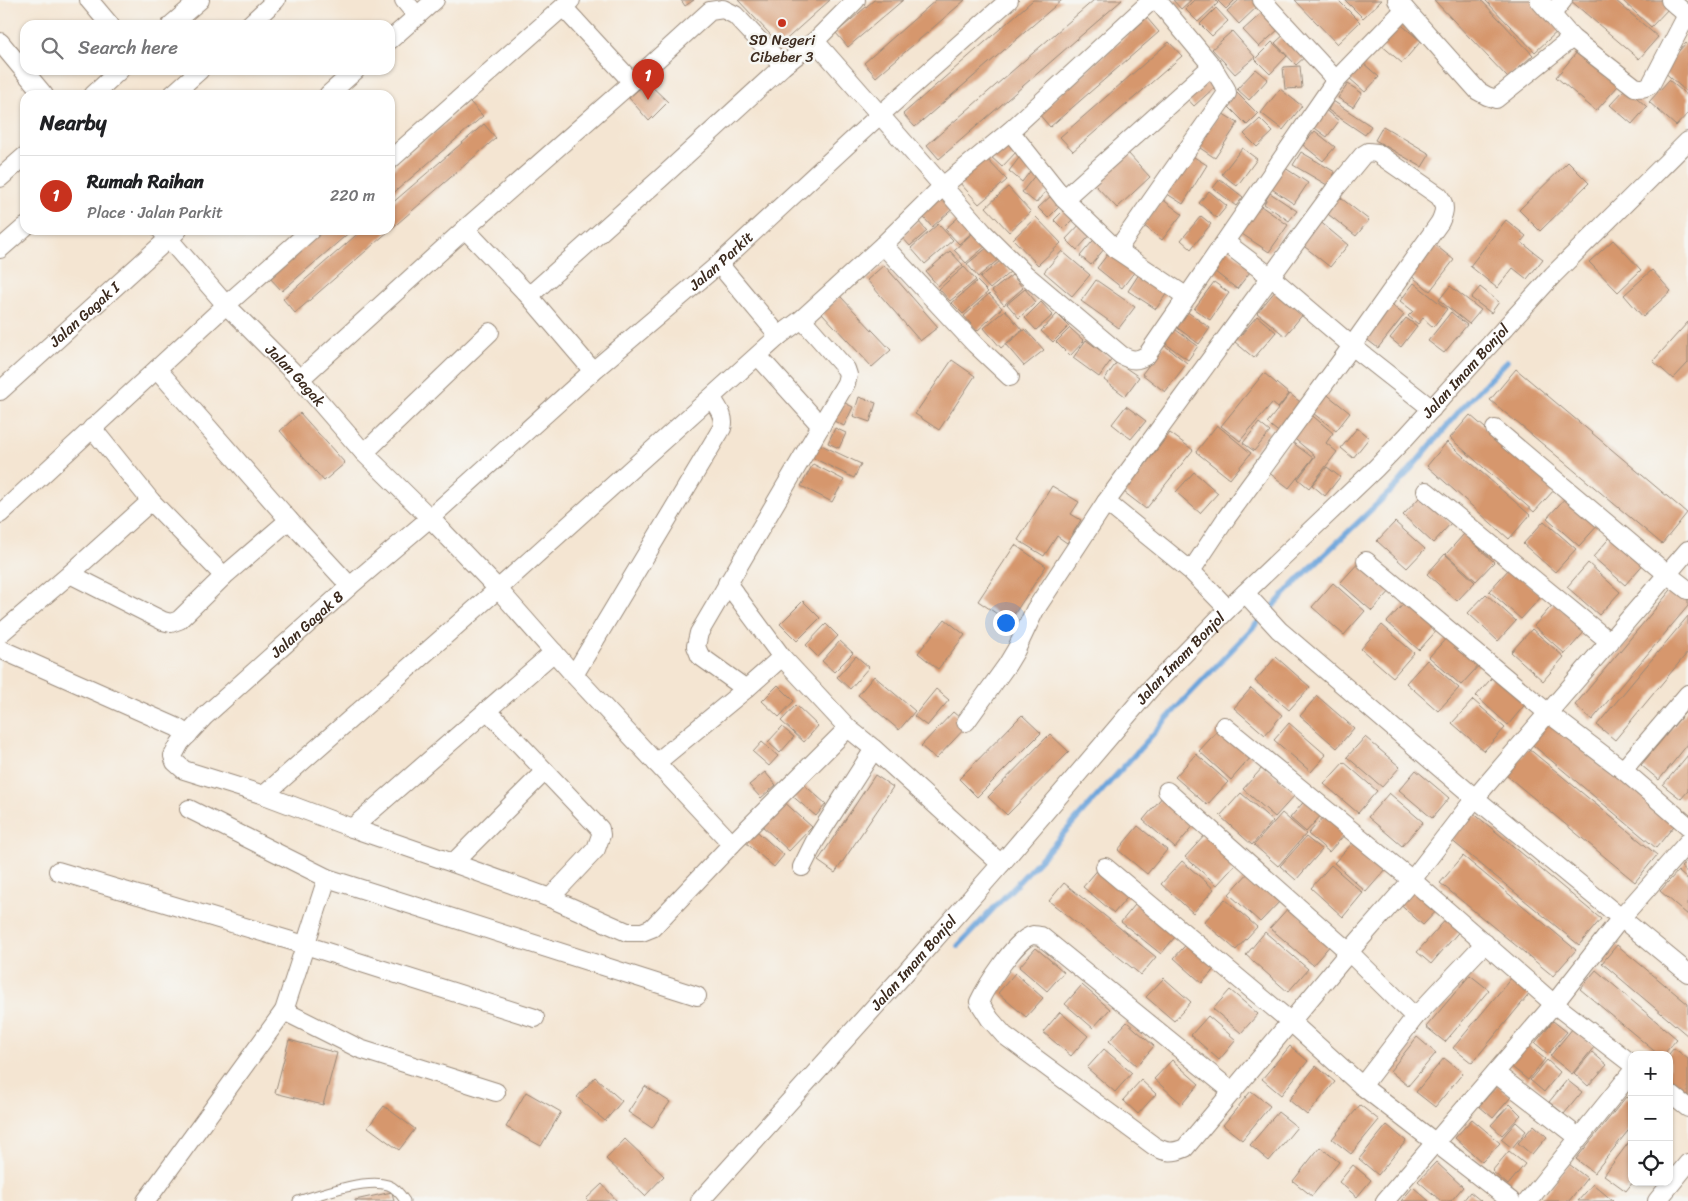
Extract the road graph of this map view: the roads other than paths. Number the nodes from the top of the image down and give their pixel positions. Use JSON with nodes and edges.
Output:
{"nodes":[{"id":1,"x":89,"y":0,"type":"edge"},
{"id":2,"x":200,"y":0,"type":"edge"},
{"id":3,"x":276,"y":0,"type":"edge"},
{"id":4,"x":404,"y":0,"type":"edge"},
{"id":5,"x":435,"y":0,"type":"edge"},
{"id":6,"x":856,"y":0,"type":"edge"},
{"id":7,"x":1008,"y":0,"type":"edge"},
{"id":8,"x":1152,"y":0,"type":"edge"},
{"id":9,"x":1157,"y":0,"type":"edge"},
{"id":10,"x":1262,"y":0,"type":"edge"},
{"id":11,"x":1539,"y":0,"type":"edge"},
{"id":12,"x":1563,"y":0,"type":"edge"},
{"id":13,"x":1670,"y":0,"type":"edge"},
{"id":14,"x":567,"y":4,"type":"edge"},
{"id":15,"x":1401,"y":5,"type":"edge"},
{"id":16,"x":1552,"y":14,"type":"junction"},
{"id":17,"x":1688,"y":14,"type":"edge"},
{"id":18,"x":417,"y":16,"type":"junction"},
{"id":19,"x":106,"y":20,"type":"edge"},
{"id":20,"x":177,"y":20,"type":"edge"},
{"id":21,"x":254,"y":20,"type":"edge"},
{"id":22,"x":395,"y":36,"type":"edge"},
{"id":23,"x":1572,"y":38,"type":"junction"},
{"id":24,"x":816,"y":41,"type":"junction"},
{"id":25,"x":0,"y":42,"type":"edge"},
{"id":26,"x":20,"y":66,"type":"edge"},
{"id":27,"x":783,"y":66,"type":"junction"},
{"id":28,"x":1212,"y":66,"type":"junction"},
{"id":29,"x":27,"y":75,"type":"edge"},
{"id":30,"x":115,"y":75,"type":"edge"},
{"id":31,"x":194,"y":75,"type":"edge"},
{"id":32,"x":350,"y":75,"type":"edge"},
{"id":33,"x":1336,"y":80,"type":"junction"},
{"id":34,"x":632,"y":82,"type":"junction"},
{"id":35,"x":40,"y":90,"type":"edge"},
{"id":36,"x":98,"y":90,"type":"edge"},
{"id":37,"x":178,"y":90,"type":"edge"},
{"id":38,"x":334,"y":90,"type":"edge"},
{"id":39,"x":881,"y":114,"type":"junction"},
{"id":40,"x":1010,"y":131,"type":"junction"},
{"id":41,"x":1688,"y":142,"type":"edge"},
{"id":42,"x":395,"y":156,"type":"edge"},
{"id":43,"x":20,"y":160,"type":"edge"},
{"id":44,"x":0,"y":177,"type":"edge"},
{"id":45,"x":943,"y":186,"type":"junction"},
{"id":46,"x":1064,"y":199,"type":"junction"},
{"id":47,"x":465,"y":229,"type":"junction"},
{"id":48,"x":20,"y":231,"type":"edge"},
{"id":49,"x":167,"y":235,"type":"edge"},
{"id":50,"x":171,"y":235,"type":"edge"},
{"id":51,"x":305,"y":235,"type":"edge"},
{"id":52,"x":1224,"y":242,"type":"junction"},
{"id":53,"x":883,"y":244,"type":"junction"},
{"id":54,"x":0,"y":249,"type":"edge"},
{"id":55,"x":1117,"y":250,"type":"junction"},
{"id":56,"x":719,"y":264,"type":"junction"},
{"id":57,"x":1271,"y":277,"type":"junction"},
{"id":58,"x":529,"y":296,"type":"junction"},
{"id":59,"x":1187,"y":297,"type":"junction"},
{"id":60,"x":226,"y":305,"type":"junction"},
{"id":61,"x":802,"y":319,"type":"junction"},
{"id":62,"x":490,"y":332,"type":"dead end"},
{"id":63,"x":779,"y":336,"type":"junction"},
{"id":64,"x":1352,"y":346,"type":"junction"},
{"id":65,"x":758,"y":356,"type":"junction"},
{"id":66,"x":158,"y":369,"type":"junction"},
{"id":67,"x":593,"y":371,"type":"junction"},
{"id":68,"x":1010,"y":377,"type":"dead end"},
{"id":69,"x":300,"y":379,"type":"junction"},
{"id":70,"x":0,"y":391,"type":"edge"},
{"id":71,"x":712,"y":398,"type":"junction"},
{"id":72,"x":1432,"y":409,"type":"junction"},
{"id":73,"x":821,"y":426,"type":"junction"},
{"id":74,"x":92,"y":428,"type":"junction"},
{"id":75,"x":1494,"y":429,"type":"dead end"},
{"id":76,"x":364,"y":453,"type":"junction"},
{"id":77,"x":1426,"y":491,"type":"dead end"},
{"id":78,"x":151,"y":501,"type":"junction"},
{"id":79,"x":1106,"y":502,"type":"junction"},
{"id":80,"x":0,"y":514,"type":"edge"},
{"id":81,"x":430,"y":518,"type":"junction"},
{"id":82,"x":289,"y":520,"type":"junction"},
{"id":83,"x":1688,"y":550,"type":"edge"},
{"id":84,"x":1366,"y":561,"type":"dead end"},
{"id":85,"x":1191,"y":571,"type":"junction"},
{"id":86,"x":70,"y":574,"type":"junction"},
{"id":87,"x":1667,"y":574,"type":"junction"},
{"id":88,"x":224,"y":576,"type":"junction"},
{"id":89,"x":727,"y":583,"type":"junction"},
{"id":90,"x":350,"y":586,"type":"junction"},
{"id":91,"x":498,"y":589,"type":"junction"},
{"id":92,"x":1688,"y":590,"type":"edge"},
{"id":93,"x":1244,"y":594,"type":"junction"},
{"id":94,"x":1228,"y":609,"type":"junction"},
{"id":95,"x":0,"y":634,"type":"edge"},
{"id":96,"x":1610,"y":642,"type":"junction"},
{"id":97,"x":0,"y":649,"type":"edge"},
{"id":98,"x":554,"y":652,"type":"junction"},
{"id":99,"x":782,"y":657,"type":"junction"},
{"id":100,"x":574,"y":676,"type":"junction"},
{"id":101,"x":746,"y":689,"type":"junction"},
{"id":102,"x":1688,"y":694,"type":"edge"},
{"id":103,"x":487,"y":710,"type":"junction"},
{"id":104,"x":1548,"y":713,"type":"junction"},
{"id":105,"x":966,"y":722,"type":"dead end"},
{"id":106,"x":1224,"y":726,"type":"dead end"},
{"id":107,"x":848,"y":728,"type":"junction"},
{"id":108,"x":188,"y":735,"type":"junction"},
{"id":109,"x":874,"y":749,"type":"junction"},
{"id":110,"x":656,"y":763,"type":"junction"},
{"id":111,"x":1623,"y":770,"type":"junction"},
{"id":112,"x":545,"y":771,"type":"junction"},
{"id":113,"x":1167,"y":791,"type":"dead end"},
{"id":114,"x":264,"y":795,"type":"junction"},
{"id":115,"x":1474,"y":798,"type":"junction"},
{"id":116,"x":189,"y":809,"type":"dead end"},
{"id":117,"x":1688,"y":826,"type":"edge"},
{"id":118,"x":352,"y":828,"type":"junction"},
{"id":119,"x":1688,"y":842,"type":"edge"},
{"id":120,"x":732,"y":844,"type":"junction"},
{"id":121,"x":453,"y":863,"type":"junction"},
{"id":122,"x":1001,"y":864,"type":"junction"},
{"id":123,"x":802,"y":867,"type":"dead end"},
{"id":124,"x":1104,"y":867,"type":"dead end"},
{"id":125,"x":58,"y":871,"type":"dead end"},
{"id":126,"x":327,"y":878,"type":"junction"},
{"id":127,"x":1412,"y":880,"type":"junction"},
{"id":128,"x":550,"y":898,"type":"junction"},
{"id":129,"x":1621,"y":918,"type":"junction"},
{"id":130,"x":1485,"y":943,"type":"junction"},
{"id":131,"x":305,"y":945,"type":"junction"},
{"id":132,"x":1349,"y":952,"type":"junction"},
{"id":133,"x":1688,"y":973,"type":"edge"},
{"id":134,"x":697,"y":996,"type":"dead end"},
{"id":135,"x":1554,"y":1004,"type":"junction"},
{"id":136,"x":284,"y":1011,"type":"junction"},
{"id":137,"x":1416,"y":1017,"type":"junction"},
{"id":138,"x":535,"y":1018,"type":"dead end"},
{"id":139,"x":1291,"y":1022,"type":"junction"},
{"id":140,"x":1628,"y":1061,"type":"edge"},
{"id":141,"x":1495,"y":1073,"type":"junction"},
{"id":142,"x":1628,"y":1077,"type":"edge"},
{"id":143,"x":1362,"y":1086,"type":"junction"},
{"id":144,"x":496,"y":1092,"type":"dead end"},
{"id":145,"x":1233,"y":1092,"type":"junction"},
{"id":146,"x":1672,"y":1096,"type":"edge"},
{"id":147,"x":1688,"y":1108,"type":"edge"},
{"id":148,"x":1578,"y":1137,"type":"junction"},
{"id":149,"x":1435,"y":1142,"type":"junction"},
{"id":150,"x":1688,"y":1164,"type":"edge"},
{"id":151,"x":146,"y":1201,"type":"edge"},
{"id":152,"x":298,"y":1201,"type":"edge"},
{"id":153,"x":405,"y":1201,"type":"edge"},
{"id":154,"x":700,"y":1201,"type":"edge"},
{"id":155,"x":1386,"y":1201,"type":"edge"},
{"id":156,"x":1511,"y":1201,"type":"edge"},
{"id":157,"x":1528,"y":1201,"type":"edge"},
{"id":158,"x":1657,"y":1201,"type":"edge"}],
"edges":[{"from":1,"to":19,"type":"street"},
{"from":2,"to":20,"type":"street"},
{"from":3,"to":21,"type":"street"},
{"from":4,"to":18,"type":"street"},
{"from":5,"to":18,"type":"street"},
{"from":6,"to":24,"type":"street"},
{"from":7,"to":39,"type":"street","name":"Jalan Parkit"},
{"from":8,"to":40,"type":"street"},
{"from":9,"to":28,"type":"street"},
{"from":10,"to":33,"type":"street"},
{"from":11,"to":16,"type":"street"},
{"from":12,"to":16,"type":"street"},
{"from":13,"to":17,"type":"street"},
{"from":14,"to":34,"type":"street"},
{"from":14,"to":42,"type":"street"},
{"from":15,"to":23,"type":"street"},
{"from":15,"to":33,"type":"street"},
{"from":16,"to":23,"type":"street"},
{"from":17,"to":23,"type":"street"},
{"from":18,"to":22,"type":"street"},
{"from":24,"to":27,"type":"street"},
{"from":24,"to":39,"type":"street"},
{"from":25,"to":26,"type":"street"},
{"from":27,"to":34,"type":"street"},
{"from":27,"to":58,"type":"street"},
{"from":28,"to":46,"type":"street"},
{"from":28,"to":55,"type":"street"},
{"from":29,"to":35,"type":"street"},
{"from":30,"to":36,"type":"street"},
{"from":31,"to":37,"type":"street"},
{"from":32,"to":38,"type":"street"},
{"from":33,"to":52,"type":"street"},
{"from":34,"to":47,"type":"street"},
{"from":39,"to":45,"type":"street"},
{"from":39,"to":56,"type":"street","name":"Jalan Parkit"},
{"from":40,"to":45,"type":"street"},
{"from":40,"to":46,"type":"street"},
{"from":41,"to":72,"type":"street","name":"Jalan Imam Bonjol"},
{"from":43,"to":44,"type":"street"},
{"from":45,"to":53,"type":"street"},
{"from":45,"to":59,"type":"street"},
{"from":46,"to":55,"type":"street"},
{"from":47,"to":58,"type":"street"},
{"from":47,"to":69,"type":"street"},
{"from":48,"to":54,"type":"street"},
{"from":49,"to":70,"type":"street","name":"Jalan Gagak I"},
{"from":50,"to":60,"type":"street","name":"Jalan Gagak"},
{"from":51,"to":60,"type":"street"},
{"from":52,"to":57,"type":"street"},
{"from":52,"to":59,"type":"street"},
{"from":53,"to":61,"type":"street"},
{"from":53,"to":68,"type":"street"},
{"from":55,"to":59,"type":"street"},
{"from":56,"to":63,"type":"street"},
{"from":56,"to":67,"type":"street","name":"Jalan Parkit"},
{"from":57,"to":64,"type":"street"},
{"from":57,"to":64,"type":"street"},
{"from":57,"to":79,"type":"street"},
{"from":58,"to":67,"type":"street"},
{"from":60,"to":66,"type":"street"},
{"from":60,"to":69,"type":"street","name":"Jalan Gagak"},
{"from":61,"to":63,"type":"street"},
{"from":61,"to":73,"type":"street"},
{"from":62,"to":76,"type":"street"},
{"from":63,"to":65,"type":"street"},
{"from":64,"to":72,"type":"street"},
{"from":64,"to":85,"type":"street"},
{"from":65,"to":71,"type":"street"},
{"from":65,"to":73,"type":"street"},
{"from":66,"to":74,"type":"street"},
{"from":66,"to":82,"type":"street"},
{"from":67,"to":81,"type":"street","name":"Jalan Parkit"},
{"from":69,"to":76,"type":"street","name":"Jalan Gagak"},
{"from":71,"to":91,"type":"street"},
{"from":71,"to":100,"type":"street"},
{"from":72,"to":93,"type":"street","name":"Jalan Imam Bonjol"},
{"from":73,"to":89,"type":"street"},
{"from":74,"to":78,"type":"street"},
{"from":74,"to":80,"type":"street"},
{"from":75,"to":87,"type":"street"},
{"from":76,"to":81,"type":"street","name":"Jalan Gagak"},
{"from":77,"to":96,"type":"street"},
{"from":78,"to":86,"type":"street"},
{"from":78,"to":88,"type":"street"},
{"from":79,"to":85,"type":"street"},
{"from":79,"to":105,"type":"street"},
{"from":81,"to":90,"type":"street","name":"Jalan Gagak 8"},
{"from":81,"to":91,"type":"street","name":"Jalan Gagak"},
{"from":82,"to":88,"type":"street"},
{"from":82,"to":90,"type":"street"},
{"from":83,"to":87,"type":"street"},
{"from":84,"to":104,"type":"street"},
{"from":85,"to":94,"type":"street"},
{"from":86,"to":88,"type":"street"},
{"from":86,"to":95,"type":"street"},
{"from":87,"to":92,"type":"street"},
{"from":87,"to":96,"type":"street"},
{"from":89,"to":99,"type":"street"},
{"from":89,"to":101,"type":"street"},
{"from":90,"to":108,"type":"street","name":"Jalan Gagak 8"},
{"from":91,"to":98,"type":"street","name":"Jalan Gagak"},
{"from":91,"to":114,"type":"street"},
{"from":93,"to":94,"type":"street","name":"Jalan Imam Bonjol"},
{"from":93,"to":115,"type":"street"},
{"from":94,"to":122,"type":"street","name":"Jalan Imam Bonjol"},
{"from":96,"to":104,"type":"street"},
{"from":97,"to":108,"type":"street"},
{"from":98,"to":100,"type":"street","name":"Jalan Gagak"},
{"from":98,"to":103,"type":"street"},
{"from":99,"to":101,"type":"street"},
{"from":99,"to":107,"type":"street"},
{"from":100,"to":110,"type":"street","name":"Jalan Gagak"},
{"from":101,"to":110,"type":"street"},
{"from":102,"to":111,"type":"street"},
{"from":103,"to":112,"type":"street"},
{"from":103,"to":118,"type":"street"},
{"from":104,"to":111,"type":"street"},
{"from":104,"to":115,"type":"street"},
{"from":106,"to":127,"type":"street"},
{"from":107,"to":109,"type":"street"},
{"from":107,"to":120,"type":"street"},
{"from":108,"to":114,"type":"street","name":"Jalan Gagak 8"},
{"from":109,"to":122,"type":"street"},
{"from":109,"to":123,"type":"street"},
{"from":110,"to":120,"type":"street","name":"Jalan Gagak"},
{"from":111,"to":117,"type":"street"},
{"from":112,"to":121,"type":"street"},
{"from":112,"to":128,"type":"street"},
{"from":113,"to":132,"type":"street"},
{"from":114,"to":118,"type":"street"},
{"from":115,"to":127,"type":"street"},
{"from":115,"to":129,"type":"street"},
{"from":116,"to":126,"type":"street"},
{"from":118,"to":121,"type":"street"},
{"from":119,"to":129,"type":"street"},
{"from":120,"to":128,"type":"street"},
{"from":121,"to":128,"type":"street"},
{"from":122,"to":154,"type":"street","name":"Jalan Imam Bonjol"},
{"from":124,"to":139,"type":"street"},
{"from":125,"to":131,"type":"street"},
{"from":126,"to":131,"type":"street"},
{"from":126,"to":134,"type":"street"},
{"from":127,"to":130,"type":"street"},
{"from":127,"to":132,"type":"street"},
{"from":129,"to":133,"type":"street"},
{"from":129,"to":135,"type":"street"},
{"from":130,"to":135,"type":"street"},
{"from":130,"to":137,"type":"street"},
{"from":131,"to":136,"type":"street"},
{"from":131,"to":138,"type":"street"},
{"from":132,"to":137,"type":"street"},
{"from":132,"to":139,"type":"street"},
{"from":135,"to":140,"type":"street"},
{"from":135,"to":141,"type":"street"},
{"from":136,"to":144,"type":"street"},
{"from":136,"to":151,"type":"street"},
{"from":137,"to":143,"type":"street"},
{"from":139,"to":143,"type":"street"},
{"from":139,"to":145,"type":"street"},
{"from":141,"to":148,"type":"street"},
{"from":141,"to":149,"type":"street"},
{"from":142,"to":148,"type":"street"},
{"from":143,"to":149,"type":"street"},
{"from":145,"to":145,"type":"street"},
{"from":146,"to":147,"type":"street"},
{"from":148,"to":157,"type":"street"},
{"from":149,"to":155,"type":"street"},
{"from":149,"to":156,"type":"street"},
{"from":150,"to":158,"type":"street"},
{"from":152,"to":153,"type":"lane"}]}
